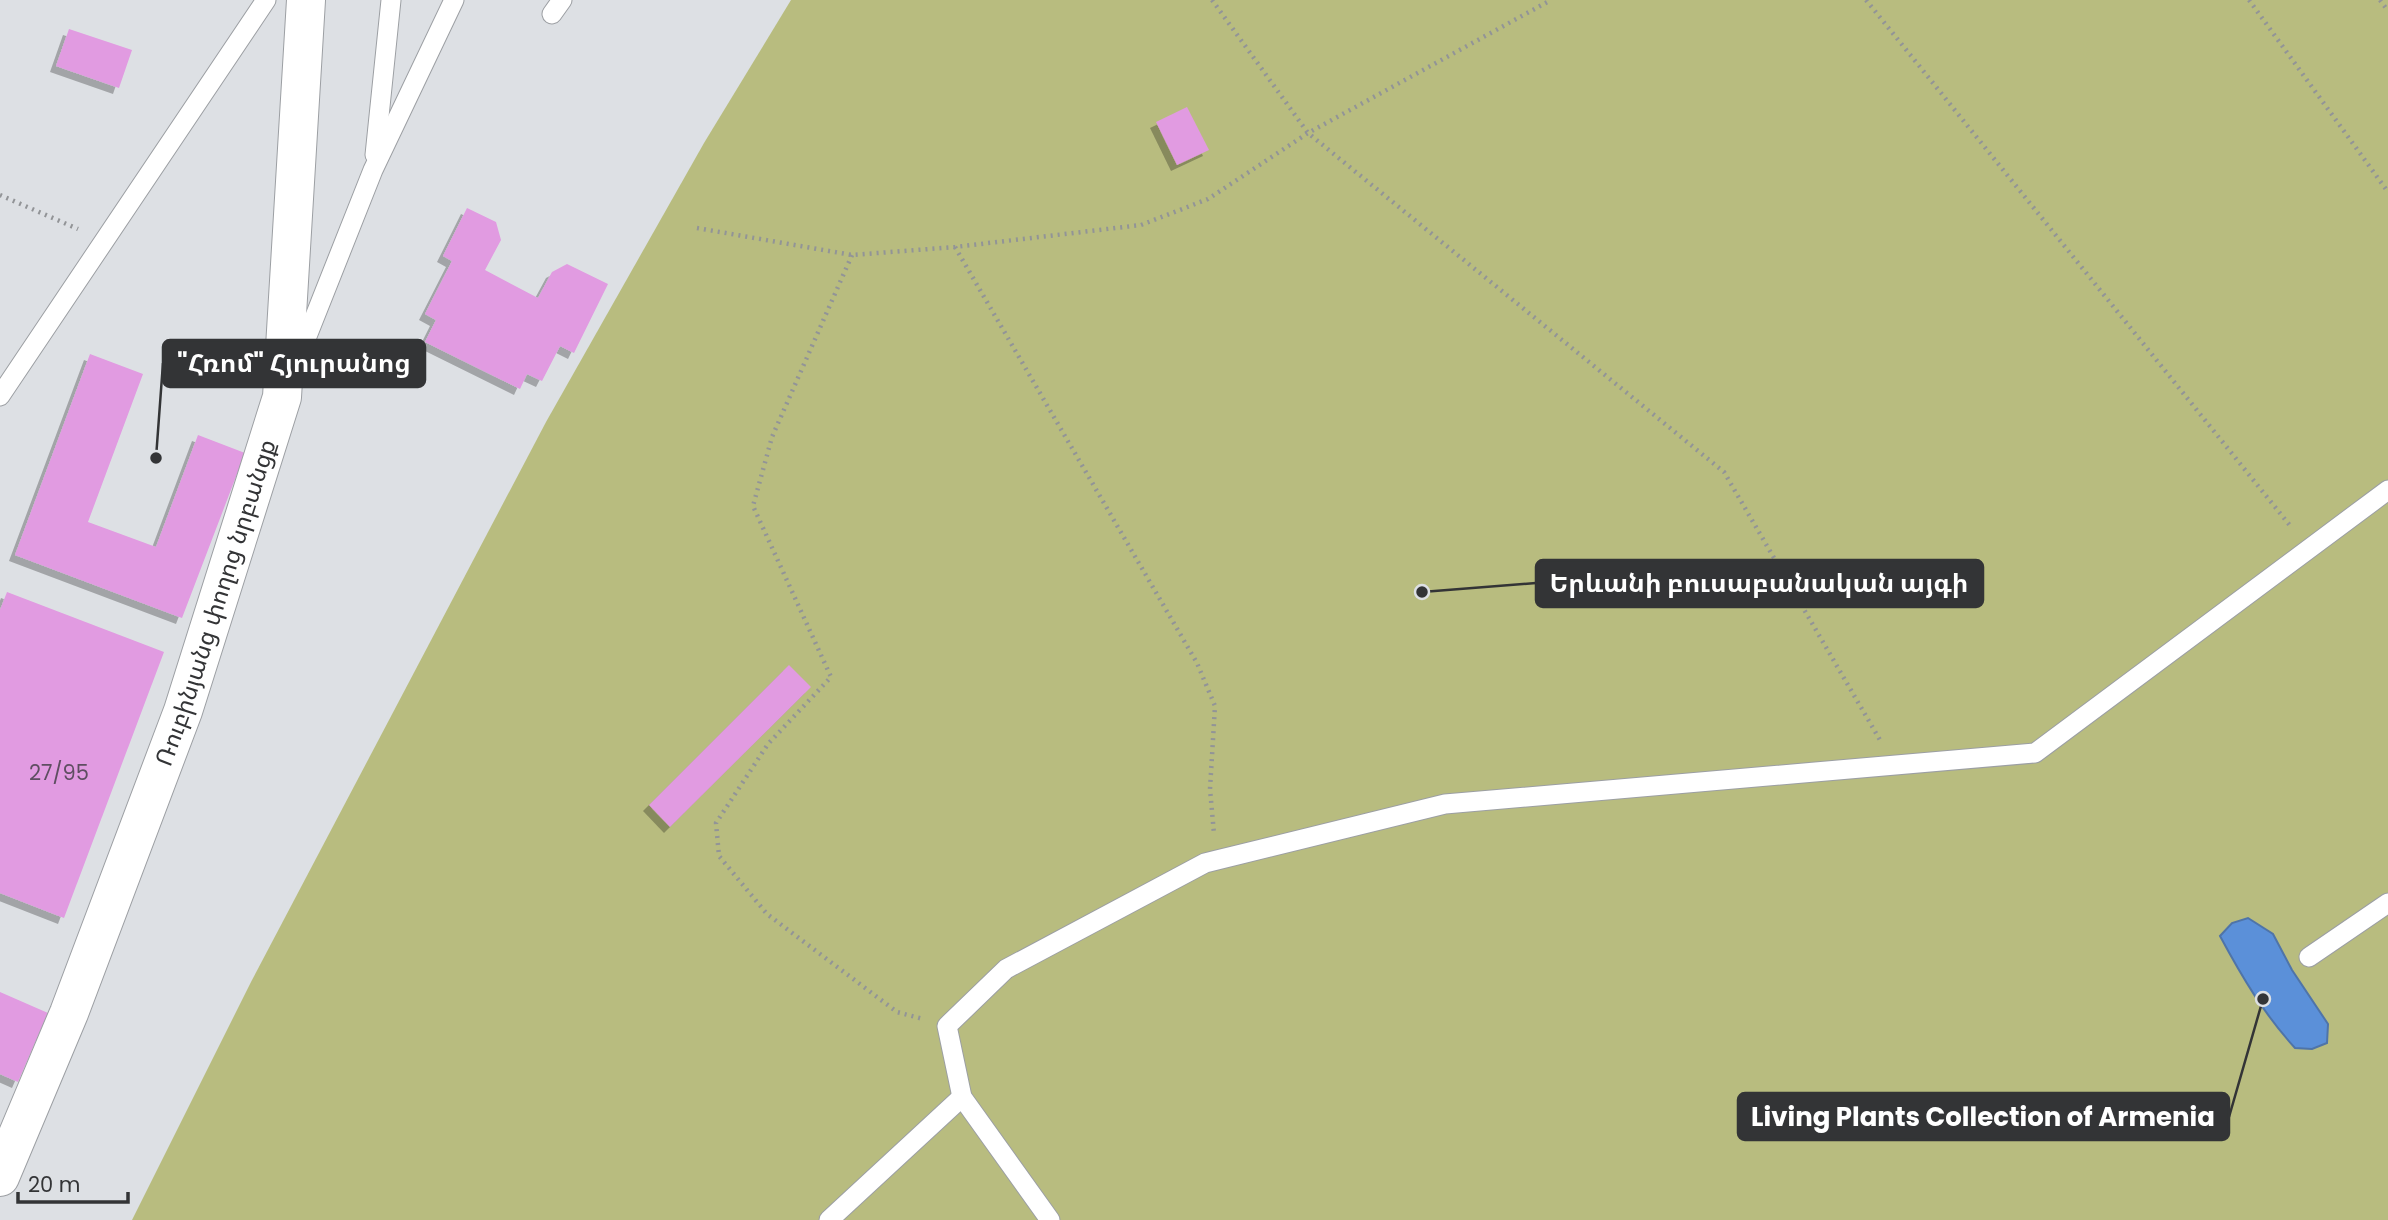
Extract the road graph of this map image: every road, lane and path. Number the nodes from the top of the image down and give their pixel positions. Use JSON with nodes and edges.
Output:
{"nodes":[{"id":1,"x":266,"y":0,"type":"edge"},
{"id":2,"x":306,"y":0,"type":"edge"},
{"id":3,"x":391,"y":0,"type":"edge"},
{"id":4,"x":454,"y":0,"type":"edge"},
{"id":5,"x":1212,"y":0,"type":"edge"},
{"id":6,"x":1551,"y":0,"type":"edge"},
{"id":7,"x":1866,"y":0,"type":"edge"},
{"id":8,"x":2249,"y":0,"type":"edge"},
{"id":9,"x":2380,"y":0,"type":"edge"},
{"id":10,"x":2388,"y":11,"type":"edge"},
{"id":11,"x":1308,"y":133,"type":"junction"},
{"id":12,"x":373,"y":170,"type":"junction"},
{"id":13,"x":2388,"y":192,"type":"edge"},
{"id":14,"x":0,"y":195,"type":"edge"},
{"id":15,"x":697,"y":228,"type":"dead end"},
{"id":16,"x":104,"y":241,"type":"junction"},
{"id":17,"x":955,"y":247,"type":"junction"},
{"id":18,"x":852,"y":255,"type":"junction"},
{"id":19,"x":0,"y":396,"type":"edge"},
{"id":20,"x":282,"y":397,"type":"junction"},
{"id":21,"x":2388,"y":490,"type":"edge"},
{"id":22,"x":2308,"y":547,"type":"junction"},
{"id":23,"x":1895,"y":765,"type":"junction"},
{"id":24,"x":1217,"y":860,"type":"junction"},
{"id":25,"x":2388,"y":903,"type":"edge"},
{"id":26,"x":2309,"y":957,"type":"dead end"},
{"id":27,"x":947,"y":1026,"type":"junction"},
{"id":28,"x":962,"y":1097,"type":"junction"},
{"id":29,"x":0,"y":1177,"type":"edge"},
{"id":30,"x":829,"y":1220,"type":"edge"},
{"id":31,"x":1050,"y":1220,"type":"edge"}],
"edges":[{"from":1,"to":16,"type":"lane"},
{"from":2,"to":20,"type":"street","name":"Ռուբինյանց փողոց նրբանցք"},
{"from":3,"to":12,"type":"lane"},
{"from":4,"to":12,"type":"lane"},
{"from":5,"to":11,"type":"path"},
{"from":6,"to":11,"type":"path"},
{"from":7,"to":22,"type":"path"},
{"from":8,"to":13,"type":"path"},
{"from":9,"to":10,"type":"path"},
{"from":11,"to":17,"type":"path"},
{"from":11,"to":23,"type":"path"},
{"from":12,"to":20,"type":"lane"},
{"from":14,"to":16,"type":"path"},
{"from":15,"to":18,"type":"path"},
{"from":16,"to":19,"type":"lane"},
{"from":17,"to":18,"type":"path"},
{"from":17,"to":24,"type":"path"},
{"from":18,"to":27,"type":"path"},
{"from":20,"to":29,"type":"street","name":"Ռուբինյանց փողոց նրբանցք"},
{"from":21,"to":22,"type":"lane"},
{"from":22,"to":23,"type":"lane"},
{"from":23,"to":24,"type":"lane"},
{"from":24,"to":27,"type":"lane"},
{"from":25,"to":26,"type":"lane"},
{"from":27,"to":28,"type":"lane"},
{"from":28,"to":30,"type":"lane"},
{"from":28,"to":31,"type":"lane"}]}
